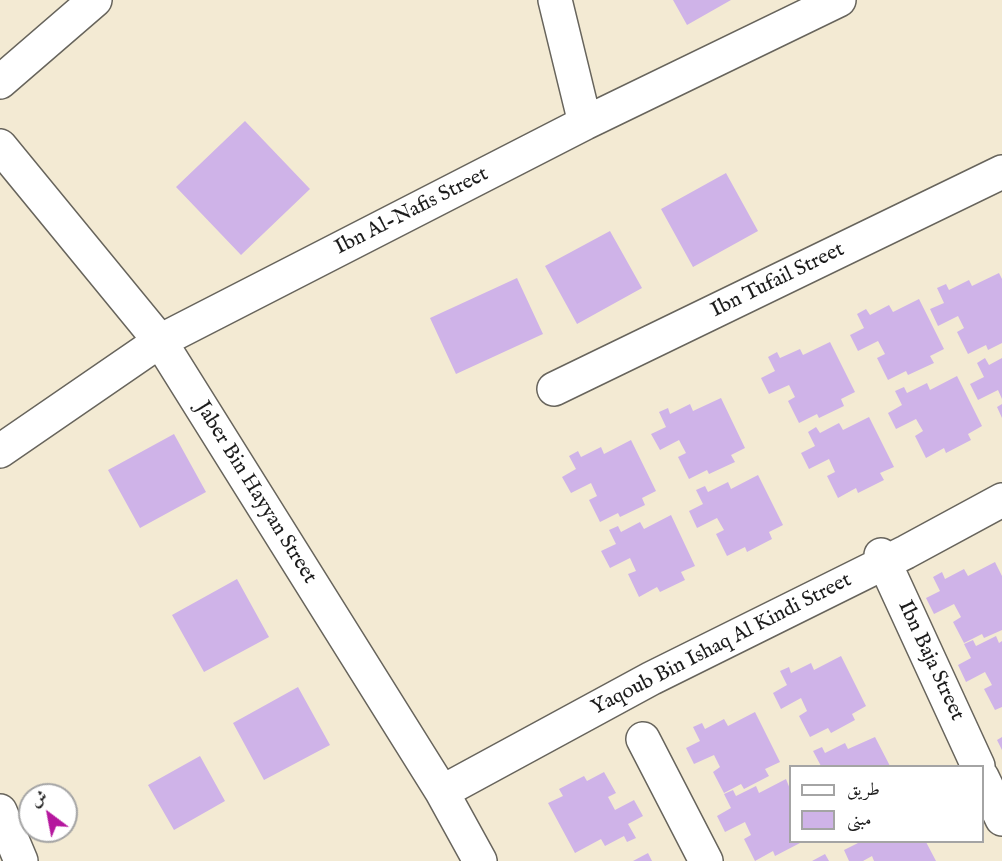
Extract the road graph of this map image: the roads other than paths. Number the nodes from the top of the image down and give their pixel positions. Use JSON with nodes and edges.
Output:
{"nodes":[{"id":1,"x":95,"y":0,"type":"edge"},
{"id":2,"x":555,"y":0,"type":"edge"},
{"id":3,"x":839,"y":0,"type":"edge"},
{"id":4,"x":0,"y":82,"type":"edge"},
{"id":5,"x":585,"y":123,"type":"junction"},
{"id":6,"x":0,"y":146,"type":"edge"},
{"id":7,"x":1002,"y":172,"type":"edge"},
{"id":8,"x":160,"y":341,"type":"junction"},
{"id":9,"x":554,"y":389,"type":"dead end"},
{"id":10,"x":0,"y":451,"type":"edge"},
{"id":11,"x":1002,"y":500,"type":"edge"},
{"id":12,"x":883,"y":559,"type":"junction"},
{"id":13,"x":643,"y":739,"type":"dead end"},
{"id":14,"x":978,"y":765,"type":"edge"},
{"id":15,"x":984,"y":781,"type":"edge"},
{"id":16,"x":442,"y":792,"type":"junction"},
{"id":17,"x":0,"y":811,"type":"edge"},
{"id":18,"x":1002,"y":819,"type":"edge"},
{"id":19,"x":21,"y":861,"type":"edge"},
{"id":20,"x":480,"y":861,"type":"edge"},
{"id":21,"x":706,"y":861,"type":"edge"}],
"edges":[{"from":1,"to":4,"type":"street"},
{"from":2,"to":5,"type":"street"},
{"from":3,"to":5,"type":"street","name":"Ibn Al-Nafis Street"},
{"from":5,"to":8,"type":"street","name":"Ibn Al-Nafis Street"},
{"from":6,"to":8,"type":"street","name":"Jaber Bin Hayyan Street"},
{"from":7,"to":9,"type":"street","name":"Ibn Tufail Street"},
{"from":8,"to":10,"type":"street","name":"Ibn Al-Nafis Street"},
{"from":8,"to":16,"type":"street","name":"Jaber Bin Hayyan Street"},
{"from":11,"to":12,"type":"street","name":"Yaqoub Bin Ishaq Al Kindi Street"},
{"from":12,"to":14,"type":"street","name":"Ibn Baja Street"},
{"from":12,"to":16,"type":"street","name":"Yaqoub Bin Ishaq Al Kindi Street"},
{"from":13,"to":21,"type":"street"},
{"from":15,"to":18,"type":"street"},
{"from":16,"to":20,"type":"street","name":"Jaber Bin Hayyan Street"},
{"from":17,"to":19,"type":"street"}]}
